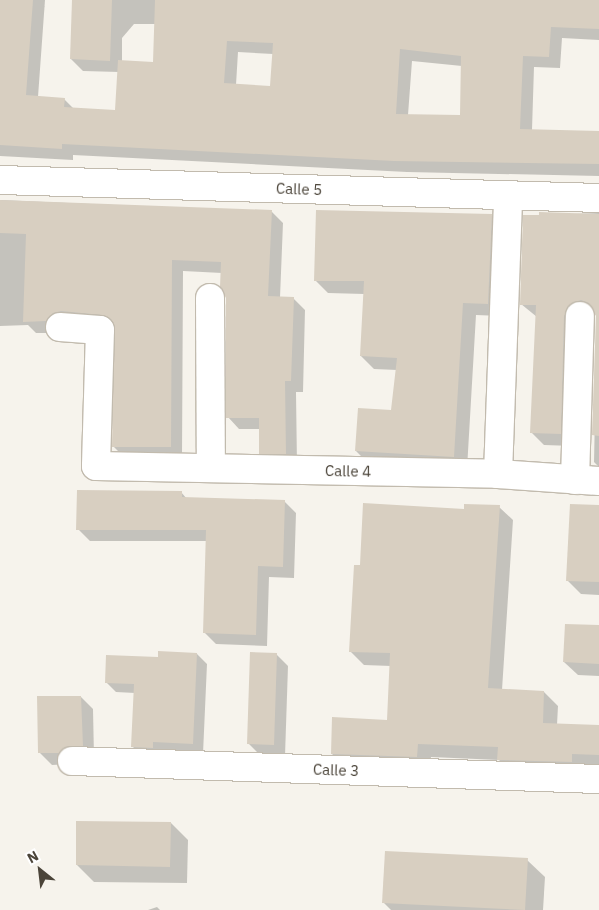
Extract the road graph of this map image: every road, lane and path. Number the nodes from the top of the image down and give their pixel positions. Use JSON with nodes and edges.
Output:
{"nodes":[{"id":1,"x":0,"y":180,"type":"edge"},
{"id":2,"x":508,"y":196,"type":"junction"},
{"id":3,"x":599,"y":198,"type":"edge"},
{"id":4,"x":210,"y":298,"type":"dead end"},
{"id":5,"x":580,"y":316,"type":"dead end"},
{"id":6,"x":60,"y":327,"type":"dead end"},
{"id":7,"x":210,"y":468,"type":"junction"},
{"id":8,"x":498,"y":474,"type":"junction"},
{"id":9,"x":587,"y":480,"type":"edge"},
{"id":10,"x":72,"y":761,"type":"dead end"},
{"id":11,"x":599,"y":780,"type":"edge"}],
"edges":[{"from":1,"to":2,"type":"street","name":"Calle 5"},
{"from":2,"to":3,"type":"street","name":"Calle 5"},
{"from":2,"to":8,"type":"street"},
{"from":4,"to":7,"type":"street"},
{"from":5,"to":9,"type":"street"},
{"from":6,"to":7,"type":"street","name":"Calle 4"},
{"from":7,"to":8,"type":"street","name":"Calle 4"},
{"from":8,"to":9,"type":"street","name":"Calle 4"},
{"from":10,"to":11,"type":"street","name":"Calle 3"}]}
